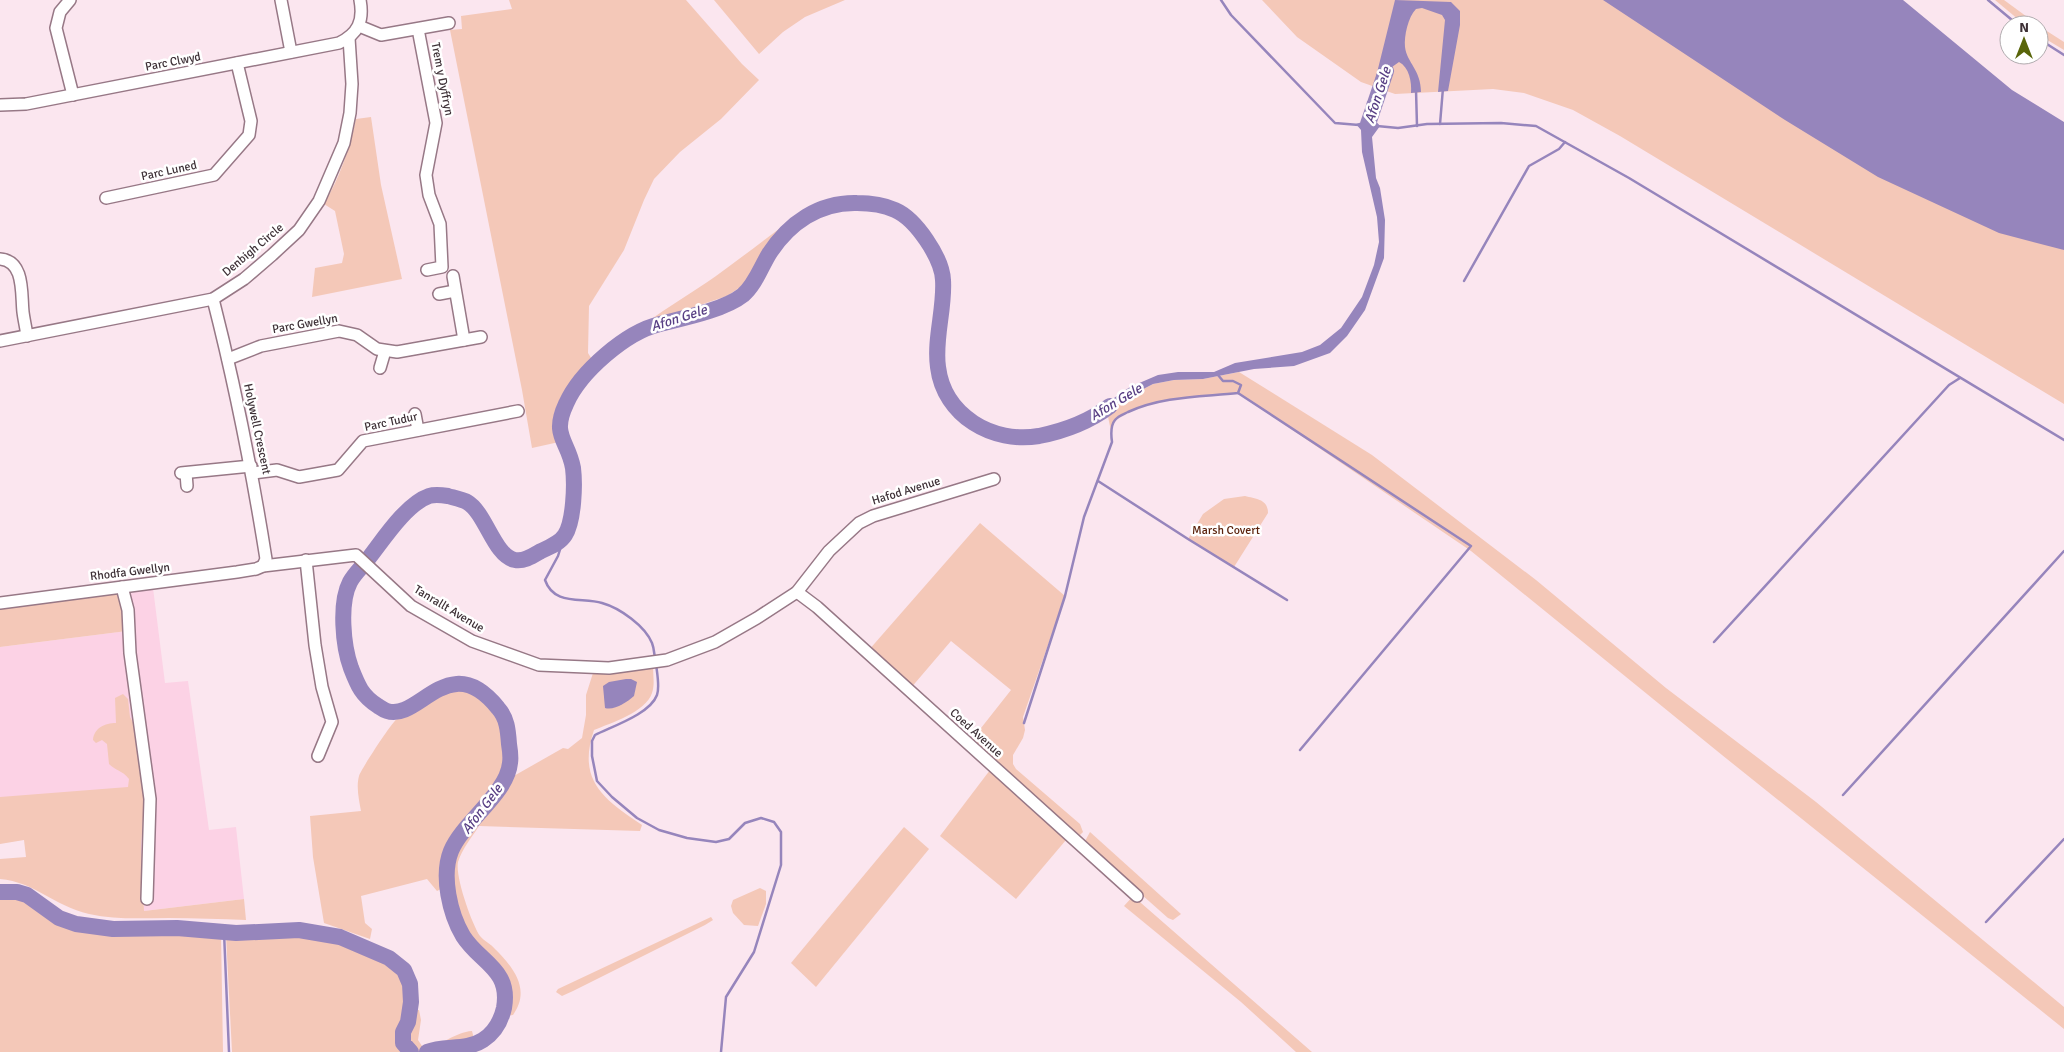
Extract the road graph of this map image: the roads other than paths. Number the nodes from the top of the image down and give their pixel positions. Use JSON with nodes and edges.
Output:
{"nodes":[{"id":1,"x":70,"y":0,"type":"edge"},
{"id":2,"x":281,"y":0,"type":"edge"},
{"id":3,"x":360,"y":0,"type":"edge"},
{"id":4,"x":449,"y":23,"type":"dead end"},
{"id":5,"x":359,"y":26,"type":"junction"},
{"id":6,"x":418,"y":29,"type":"junction"},
{"id":7,"x":349,"y":38,"type":"junction"},
{"id":8,"x":291,"y":52,"type":"junction"},
{"id":9,"x":237,"y":63,"type":"junction"},
{"id":10,"x":73,"y":95,"type":"junction"},
{"id":11,"x":0,"y":105,"type":"edge"},
{"id":12,"x":264,"y":120,"type":"dead end"},
{"id":13,"x":251,"y":121,"type":"junction"},
{"id":14,"x":119,"y":183,"type":"dead end"},
{"id":15,"x":122,"y":195,"type":"junction"},
{"id":16,"x":106,"y":198,"type":"dead end"},
{"id":17,"x":0,"y":259,"type":"edge"},
{"id":18,"x":427,"y":270,"type":"dead end"},
{"id":19,"x":453,"y":276,"type":"dead end"},
{"id":20,"x":455,"y":291,"type":"junction"},
{"id":21,"x":438,"y":294,"type":"dead end"},
{"id":22,"x":213,"y":300,"type":"junction"},
{"id":23,"x":27,"y":336,"type":"junction"},
{"id":24,"x":481,"y":337,"type":"dead end"},
{"id":25,"x":464,"y":340,"type":"junction"},
{"id":26,"x":0,"y":341,"type":"edge"},
{"id":27,"x":385,"y":351,"type":"junction"},
{"id":28,"x":228,"y":359,"type":"junction"},
{"id":29,"x":380,"y":368,"type":"dead end"},
{"id":30,"x":518,"y":411,"type":"dead end"},
{"id":31,"x":415,"y":414,"type":"dead end"},
{"id":32,"x":418,"y":430,"type":"junction"},
{"id":33,"x":252,"y":470,"type":"junction"},
{"id":34,"x":994,"y":478,"type":"dead end"},
{"id":35,"x":187,"y":486,"type":"dead end"},
{"id":36,"x":306,"y":560,"type":"junction"},
{"id":37,"x":263,"y":566,"type":"junction"},
{"id":38,"x":122,"y":587,"type":"junction"},
{"id":39,"x":797,"y":592,"type":"junction"},
{"id":40,"x":0,"y":603,"type":"edge"},
{"id":41,"x":318,"y":756,"type":"dead end"},
{"id":42,"x":1136,"y":896,"type":"dead end"},
{"id":43,"x":146,"y":899,"type":"dead end"}],
"edges":[{"from":1,"to":10,"type":"street"},
{"from":2,"to":8,"type":"street"},
{"from":3,"to":5,"type":"street"},
{"from":4,"to":6,"type":"street","name":"Trem y Dyffryn"},
{"from":5,"to":6,"type":"street","name":"Trem y Dyffryn"},
{"from":5,"to":7,"type":"street"},
{"from":6,"to":18,"type":"street","name":"Trem y Dyffryn"},
{"from":7,"to":8,"type":"street","name":"Parc Clwyd"},
{"from":7,"to":22,"type":"street","name":"Denbigh Circle"},
{"from":8,"to":9,"type":"street","name":"Parc Clwyd"},
{"from":9,"to":10,"type":"street","name":"Parc Clwyd"},
{"from":9,"to":13,"type":"street"},
{"from":10,"to":11,"type":"street","name":"Parc Clwyd"},
{"from":12,"to":13,"type":"street"},
{"from":13,"to":15,"type":"street","name":"Parc Luned"},
{"from":14,"to":15,"type":"street"},
{"from":15,"to":16,"type":"street","name":"Parc Luned"},
{"from":17,"to":23,"type":"street"},
{"from":19,"to":20,"type":"street"},
{"from":20,"to":21,"type":"street"},
{"from":20,"to":25,"type":"street"},
{"from":22,"to":23,"type":"street","name":"Denbigh Circle"},
{"from":22,"to":28,"type":"street","name":"Holywell Crescent"},
{"from":23,"to":26,"type":"street","name":"Denbigh Circle"},
{"from":24,"to":25,"type":"street"},
{"from":25,"to":27,"type":"street"},
{"from":27,"to":28,"type":"street","name":"Parc Gwellyn"},
{"from":27,"to":29,"type":"street"},
{"from":28,"to":33,"type":"street","name":"Holywell Crescent"},
{"from":30,"to":32,"type":"street","name":"Parc Tudur"},
{"from":31,"to":32,"type":"street"},
{"from":32,"to":33,"type":"street","name":"Parc Tudur"},
{"from":33,"to":35,"type":"street","name":"Parc Tudur"},
{"from":33,"to":37,"type":"street","name":"Holywell Crescent"},
{"from":34,"to":39,"type":"street","name":"Hafod Avenue"},
{"from":36,"to":37,"type":"street","name":"Tanrallt Avenue"},
{"from":36,"to":39,"type":"street","name":"Tanrallt Avenue"},
{"from":36,"to":41,"type":"street"},
{"from":37,"to":38,"type":"street","name":"Rhodfa Gwellyn"},
{"from":38,"to":40,"type":"street","name":"Rhodfa Gwellyn"},
{"from":38,"to":43,"type":"street"},
{"from":39,"to":42,"type":"street","name":"Coed Avenue"}]}
